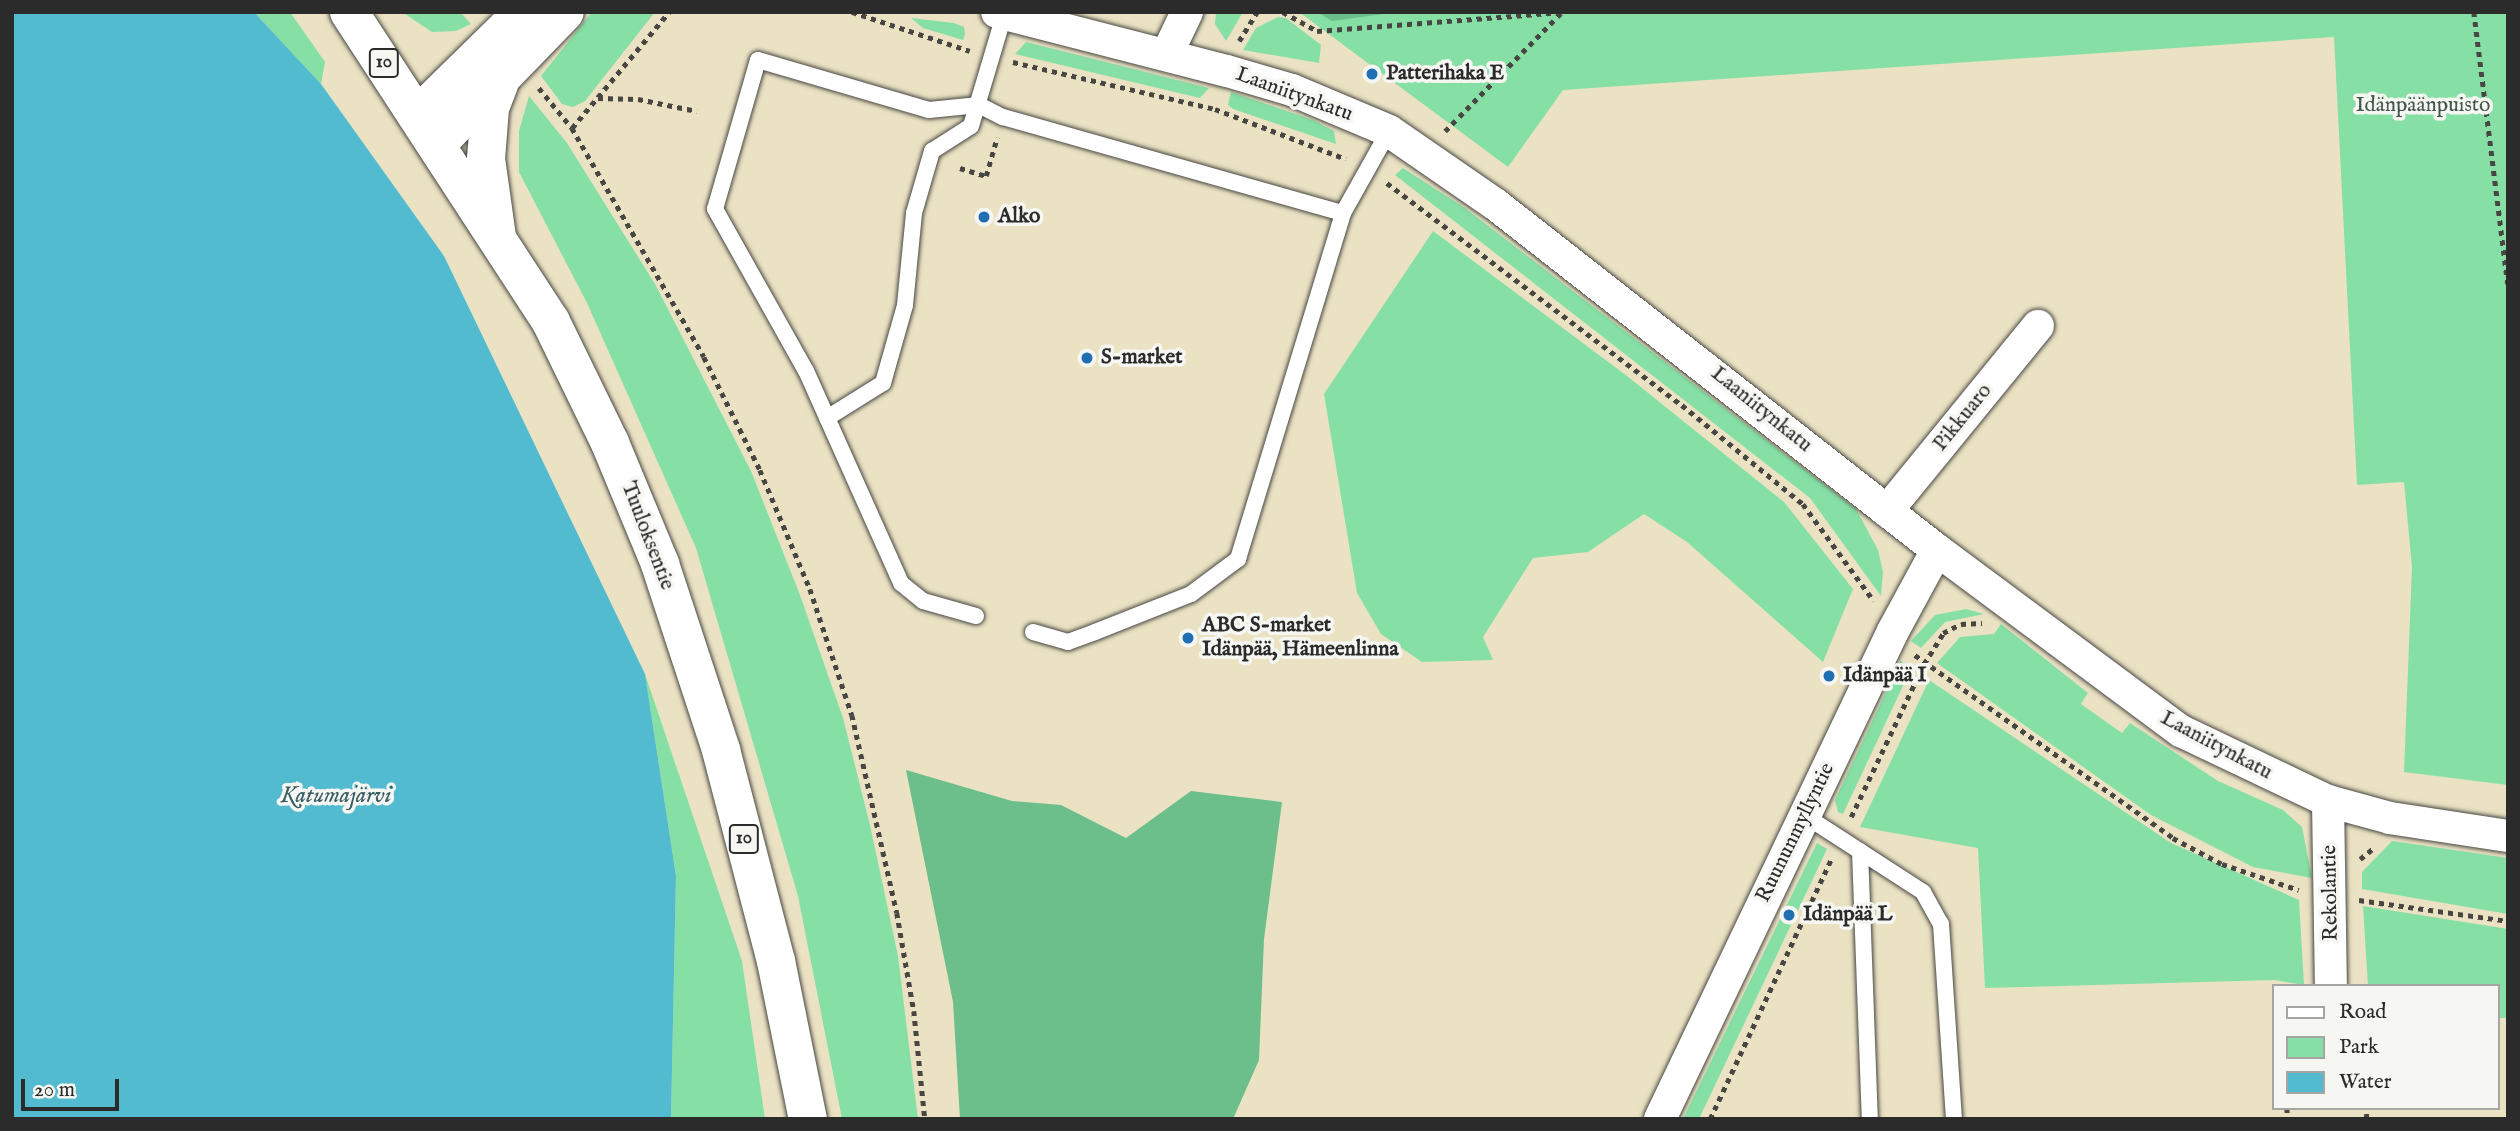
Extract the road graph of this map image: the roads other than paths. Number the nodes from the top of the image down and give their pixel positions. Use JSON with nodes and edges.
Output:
{"nodes":[{"id":1,"x":349,"y":12,"type":"edge"},
{"id":2,"x":523,"y":12,"type":"edge"},
{"id":3,"x":565,"y":12,"type":"edge"},
{"id":4,"x":1187,"y":12,"type":"edge"},
{"id":5,"x":1011,"y":15,"type":"edge"},
{"id":6,"x":1167,"y":54,"type":"junction"},
{"id":7,"x":500,"y":82,"type":"junction"},
{"id":8,"x":979,"y":105,"type":"junction"},
{"id":9,"x":428,"y":128,"type":"junction"},
{"id":10,"x":1389,"y":131,"type":"junction"},
{"id":11,"x":1343,"y":213,"type":"junction"},
{"id":12,"x":497,"y":237,"type":"junction"},
{"id":13,"x":2038,"y":326,"type":"dead end"},
{"id":14,"x":827,"y":418,"type":"junction"},
{"id":15,"x":1887,"y":511,"type":"junction"},
{"id":16,"x":1937,"y":550,"type":"junction"},
{"id":17,"x":976,"y":616,"type":"dead end"},
{"id":18,"x":1033,"y":632,"type":"dead end"},
{"id":19,"x":2328,"y":801,"type":"junction"},
{"id":20,"x":1804,"y":815,"type":"junction"},
{"id":21,"x":2508,"y":836,"type":"edge"},
{"id":22,"x":1860,"y":851,"type":"junction"},
{"id":23,"x":2331,"y":984,"type":"edge"},
{"id":24,"x":808,"y":1119,"type":"edge"},
{"id":25,"x":1660,"y":1119,"type":"edge"},
{"id":26,"x":1870,"y":1119,"type":"edge"},
{"id":27,"x":1954,"y":1119,"type":"edge"}],
"edges":[{"from":1,"to":9,"type":"main road","name":"Tuuloksentie","number":"10"},
{"from":2,"to":9,"type":"main road"},
{"from":3,"to":7,"type":"main road"},
{"from":4,"to":6,"type":"street"},
{"from":5,"to":6,"type":"street","name":"Laaniitynkatu"},
{"from":5,"to":8,"type":"lane"},
{"from":6,"to":10,"type":"street","name":"Laaniitynkatu"},
{"from":7,"to":9,"type":"main road"},
{"from":7,"to":12,"type":"main road"},
{"from":8,"to":11,"type":"lane"},
{"from":8,"to":14,"type":"lane"},
{"from":8,"to":14,"type":"lane"},
{"from":9,"to":12,"type":"main road","name":"Tuuloksentie","number":"10"},
{"from":10,"to":11,"type":"lane"},
{"from":10,"to":15,"type":"street","name":"Laaniitynkatu"},
{"from":11,"to":18,"type":"lane"},
{"from":12,"to":24,"type":"main road","name":"Tuuloksentie","number":"10"},
{"from":13,"to":15,"type":"street","name":"Pikkuaro"},
{"from":14,"to":17,"type":"lane"},
{"from":15,"to":16,"type":"street","name":"Laaniitynkatu"},
{"from":16,"to":19,"type":"street","name":"Laaniitynkatu"},
{"from":16,"to":20,"type":"street","name":"Ruununmyllyntie"},
{"from":19,"to":21,"type":"street","name":"Laaniitynkatu"},
{"from":19,"to":23,"type":"street","name":"Rekolantie"},
{"from":20,"to":22,"type":"lane"},
{"from":20,"to":25,"type":"street","name":"Ruununmyllyntie"},
{"from":22,"to":26,"type":"lane"},
{"from":22,"to":27,"type":"lane"}]}
